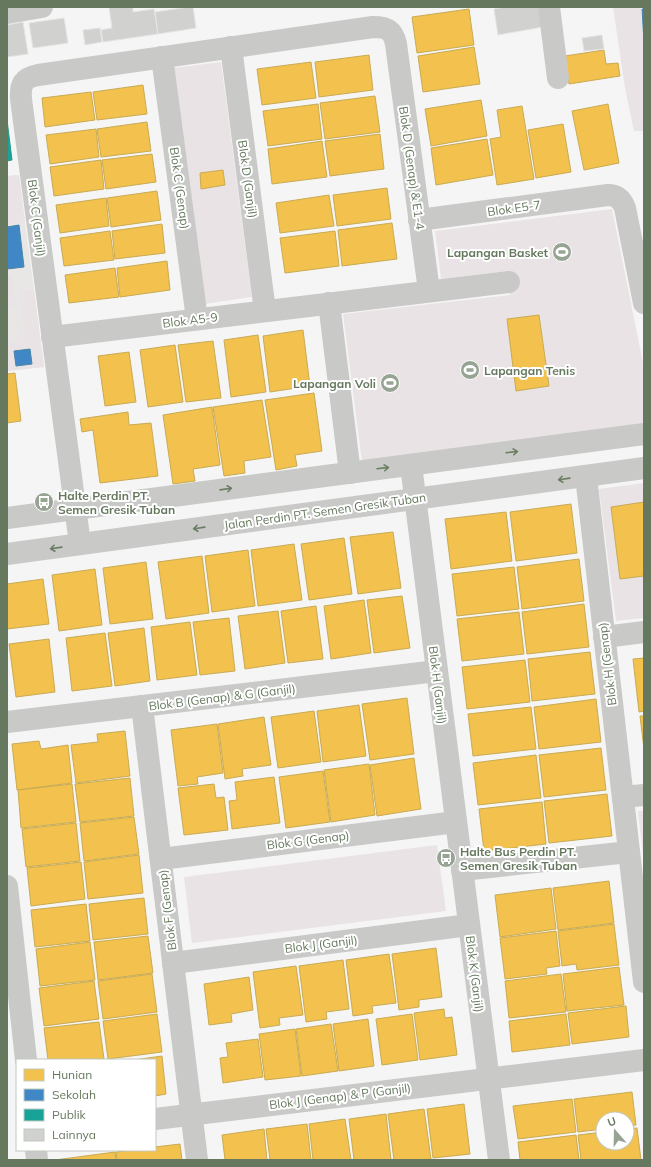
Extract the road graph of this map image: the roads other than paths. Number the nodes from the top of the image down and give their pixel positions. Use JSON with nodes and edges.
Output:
{"nodes":[{"id":1,"x":42,"y":7,"type":"edge"},
{"id":2,"x":549,"y":7,"type":"edge"},
{"id":3,"x":7,"y":13,"type":"edge"},
{"id":4,"x":231,"y":47,"type":"junction"},
{"id":5,"x":162,"y":57,"type":"junction"},
{"id":6,"x":558,"y":78,"type":"dead end"},
{"id":7,"x":419,"y":220,"type":"junction"},
{"id":8,"x":509,"y":282,"type":"dead end"},
{"id":9,"x":429,"y":291,"type":"junction"},
{"id":10,"x":329,"y":303,"type":"junction"},
{"id":11,"x":644,"y":303,"type":"edge"},
{"id":12,"x":265,"y":311,"type":"junction"},
{"id":13,"x":197,"y":319,"type":"junction"},
{"id":14,"x":52,"y":337,"type":"junction"},
{"id":15,"x":644,"y":434,"type":"edge"},
{"id":16,"x":411,"y":465,"type":"junction"},
{"id":17,"x":644,"y":468,"type":"edge"},
{"id":18,"x":350,"y":473,"type":"junction"},
{"id":19,"x":586,"y":476,"type":"junction"},
{"id":20,"x":415,"y":499,"type":"junction"},
{"id":21,"x":75,"y":509,"type":"junction"},
{"id":22,"x":7,"y":518,"type":"edge"},
{"id":23,"x":80,"y":544,"type":"junction"},
{"id":24,"x":7,"y":554,"type":"edge"},
{"id":25,"x":644,"y":632,"type":"edge"},
{"id":26,"x":604,"y":637,"type":"junction"},
{"id":27,"x":437,"y":671,"type":"junction"},
{"id":28,"x":142,"y":706,"type":"junction"},
{"id":29,"x":7,"y":722,"type":"edge"},
{"id":30,"x":644,"y":795,"type":"edge"},
{"id":31,"x":623,"y":798,"type":"junction"},
{"id":32,"x":456,"y":822,"type":"junction"},
{"id":33,"x":629,"y":852,"type":"junction"},
{"id":34,"x":161,"y":859,"type":"junction"},
{"id":35,"x":462,"y":870,"type":"junction"},
{"id":36,"x":7,"y":886,"type":"edge"},
{"id":37,"x":469,"y":925,"type":"junction"},
{"id":38,"x":173,"y":963,"type":"junction"},
{"id":39,"x":644,"y":982,"type":"edge"},
{"id":40,"x":26,"y":1059,"type":"edge"},
{"id":41,"x":644,"y":1060,"type":"edge"},
{"id":42,"x":488,"y":1079,"type":"junction"},
{"id":43,"x":192,"y":1114,"type":"junction"},
{"id":44,"x":156,"y":1119,"type":"edge"},
{"id":45,"x":197,"y":1160,"type":"edge"},
{"id":46,"x":498,"y":1160,"type":"edge"}],
"edges":[{"from":1,"to":3,"type":"street"},
{"from":2,"to":6,"type":"street"},
{"from":4,"to":5,"type":"street"},
{"from":4,"to":7,"type":"street","name":"Blok D (Genap) & E1-4"},
{"from":4,"to":12,"type":"street","name":"Blok D (Ganjil)"},
{"from":5,"to":13,"type":"street","name":"Blok C (Genap)"},
{"from":5,"to":14,"type":"street","name":"Blok C (Ganjil)"},
{"from":7,"to":9,"type":"street","name":"Blok D (Genap) & E1-4"},
{"from":7,"to":11,"type":"street","name":"Blok E5-7"},
{"from":8,"to":9,"type":"street","name":"Blok A5-9"},
{"from":9,"to":10,"type":"street","name":"Blok A5-9"},
{"from":10,"to":12,"type":"street","name":"Blok A5-9"},
{"from":10,"to":18,"type":"street"},
{"from":12,"to":13,"type":"street","name":"Blok A5-9"},
{"from":13,"to":14,"type":"street","name":"Blok A5-9"},
{"from":14,"to":21,"type":"street","name":"Blok C (Ganjil)"},
{"from":16,"to":15,"type":"street","one_way":true},
{"from":18,"to":16,"type":"street","one_way":true},
{"from":16,"to":20,"type":"street","name":"Blok H (Ganjil)"},
{"from":17,"to":19,"type":"street","name":"Jalan Perdin PT. Semen Gresik Tuban"},
{"from":21,"to":18,"type":"street","one_way":true},
{"from":19,"to":20,"type":"street","name":"Jalan Perdin PT. Semen Gresik Tuban","one_way":true},
{"from":19,"to":26,"type":"street","name":"Blok H (Genap)"},
{"from":20,"to":23,"type":"street","name":"Jalan Perdin PT. Semen Gresik Tuban","one_way":true},
{"from":20,"to":27,"type":"street","name":"Blok H (Ganjil)"},
{"from":21,"to":22,"type":"street"},
{"from":21,"to":23,"type":"street","name":"Blok C (Ganjil)"},
{"from":23,"to":24,"type":"street","name":"Jalan Perdin PT. Semen Gresik Tuban","one_way":true},
{"from":25,"to":26,"type":"street"},
{"from":26,"to":31,"type":"street","name":"Blok H (Genap)"},
{"from":27,"to":28,"type":"street","name":"Blok B (Genap) & G (Ganjil)"},
{"from":27,"to":32,"type":"street","name":"Blok H (Ganjil)"},
{"from":28,"to":29,"type":"street","name":"Blok B (Genap) & G (Ganjil)"},
{"from":28,"to":34,"type":"street","name":"Blok F (Genap)"},
{"from":30,"to":31,"type":"street"},
{"from":31,"to":33,"type":"street","name":"Blok H (Genap)"},
{"from":32,"to":34,"type":"street","name":"Blok G (Genap)"},
{"from":32,"to":35,"type":"street","name":"Blok H (Ganjil)"},
{"from":33,"to":35,"type":"street"},
{"from":33,"to":39,"type":"street","name":"Blok H (Genap)"},
{"from":34,"to":38,"type":"street","name":"Blok F (Genap)"},
{"from":35,"to":37,"type":"street","name":"Blok K (Ganjil)"},
{"from":36,"to":40,"type":"street"},
{"from":37,"to":38,"type":"street","name":"Blok J (Ganjil)"},
{"from":37,"to":42,"type":"street","name":"Blok K (Ganjil)"},
{"from":38,"to":43,"type":"street","name":"Blok F (Genap)"},
{"from":41,"to":42,"type":"street","name":"Blok J (Genap) & P (Ganjil)"},
{"from":42,"to":43,"type":"street","name":"Blok J (Genap) & P (Ganjil)"},
{"from":42,"to":46,"type":"street","name":"Blok K (Ganjil)"},
{"from":43,"to":44,"type":"street","name":"Blok J (Genap) & P (Ganjil)"},
{"from":43,"to":45,"type":"street","name":"Blok F (Genap)"}]}
